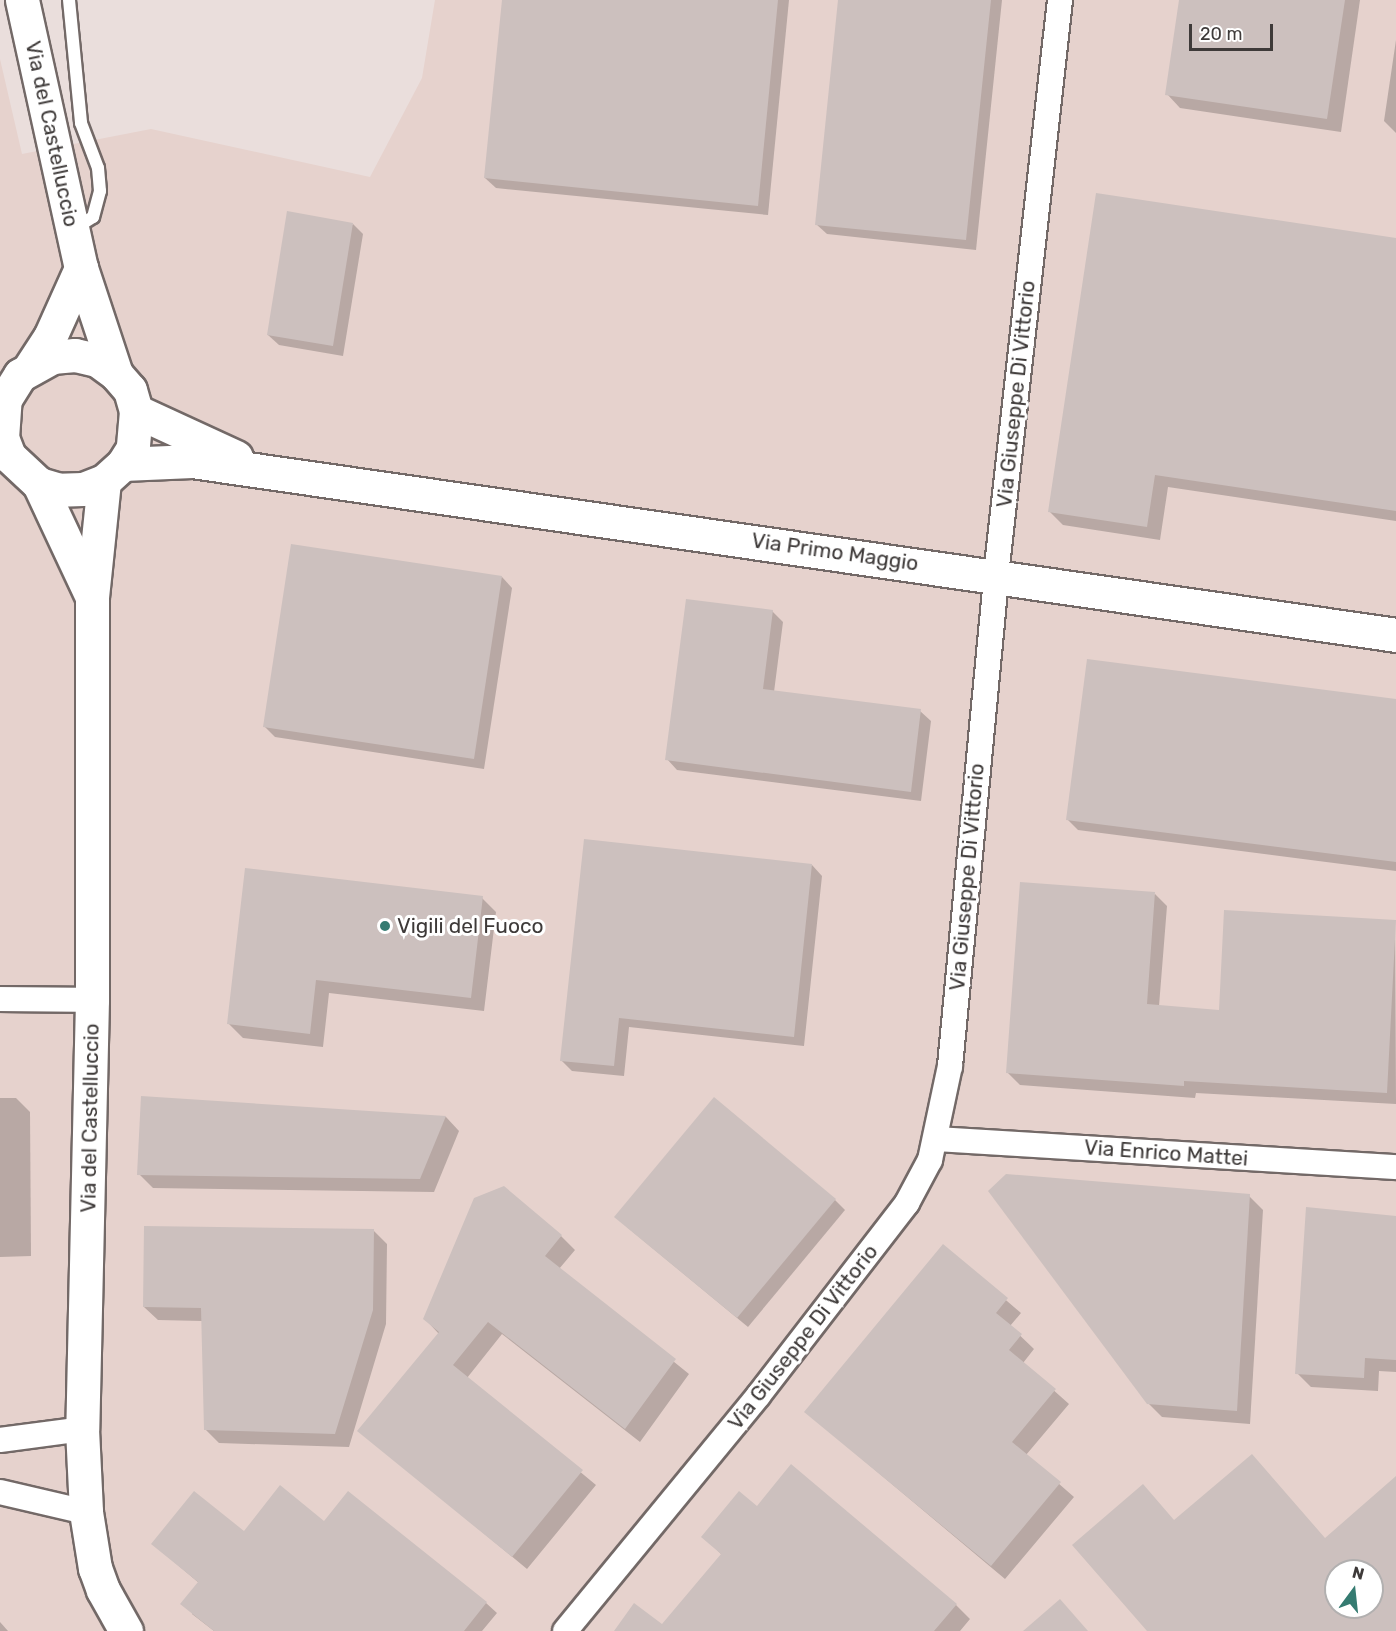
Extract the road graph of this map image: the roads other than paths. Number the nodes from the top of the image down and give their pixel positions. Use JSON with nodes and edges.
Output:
{"nodes":[{"id":1,"x":22,"y":0,"type":"edge"},
{"id":2,"x":69,"y":0,"type":"edge"},
{"id":3,"x":1060,"y":0,"type":"edge"},
{"id":4,"x":74,"y":230,"type":"junction"},
{"id":5,"x":81,"y":268,"type":"junction"},
{"id":6,"x":31,"y":366,"type":"junction"},
{"id":7,"x":116,"y":374,"type":"junction"},
{"id":8,"x":2,"y":399,"type":"edge"},
{"id":9,"x":136,"y":411,"type":"junction"},
{"id":10,"x":5,"y":455,"type":"edge"},
{"id":11,"x":273,"y":472,"type":"junction"},
{"id":12,"x":114,"y":473,"type":"junction"},
{"id":13,"x":39,"y":484,"type":"junction"},
{"id":14,"x":996,"y":575,"type":"junction"},
{"id":15,"x":92,"y":597,"type":"junction"},
{"id":16,"x":1396,"y":634,"type":"edge"},
{"id":17,"x":0,"y":999,"type":"edge"},
{"id":18,"x":92,"y":1000,"type":"junction"},
{"id":19,"x":936,"y":1139,"type":"junction"},
{"id":20,"x":1396,"y":1167,"type":"edge"},
{"id":21,"x":82,"y":1429,"type":"junction"},
{"id":22,"x":0,"y":1440,"type":"edge"},
{"id":23,"x":0,"y":1492,"type":"edge"},
{"id":24,"x":86,"y":1512,"type":"junction"},
{"id":25,"x":126,"y":1631,"type":"edge"},
{"id":26,"x":565,"y":1631,"type":"edge"}],
"edges":[{"from":1,"to":4,"type":"main road","name":"Via del Castelluccio"},
{"from":2,"to":4,"type":"lane"},
{"from":3,"to":14,"type":"street","name":"Via Giuseppe Di Vittorio"},
{"from":4,"to":5,"type":"main road","name":"Via del Castelluccio"},
{"from":5,"to":6,"type":"main road"},
{"from":5,"to":7,"type":"main road","name":"Via del Castelluccio"},
{"from":6,"to":7,"type":"main road"},
{"from":6,"to":8,"type":"main road"},
{"from":7,"to":9,"type":"main road"},
{"from":8,"to":10,"type":"main road"},
{"from":9,"to":11,"type":"main road","name":"Via Primo Maggio"},
{"from":9,"to":12,"type":"main road"},
{"from":10,"to":13,"type":"main road"},
{"from":11,"to":12,"type":"main road","name":"Via Primo Maggio"},
{"from":11,"to":14,"type":"main road","name":"Via Primo Maggio"},
{"from":12,"to":13,"type":"main road","name":"Via Primo Maggio"},
{"from":12,"to":15,"type":"main road","name":"Via del Castelluccio"},
{"from":13,"to":15,"type":"main road"},
{"from":14,"to":16,"type":"main road","name":"Via Primo Maggio"},
{"from":14,"to":19,"type":"street","name":"Via Giuseppe Di Vittorio"},
{"from":15,"to":18,"type":"main road","name":"Via del Castelluccio"},
{"from":17,"to":18,"type":"street"},
{"from":18,"to":21,"type":"main road","name":"Via del Castelluccio"},
{"from":19,"to":20,"type":"street","name":"Via Enrico Mattei"},
{"from":19,"to":26,"type":"street","name":"Via Giuseppe Di Vittorio"},
{"from":21,"to":22,"type":"street"},
{"from":21,"to":24,"type":"main road","name":"Via del Castelluccio"},
{"from":23,"to":24,"type":"street"},
{"from":24,"to":25,"type":"main road","name":"Via del Castelluccio"}]}
